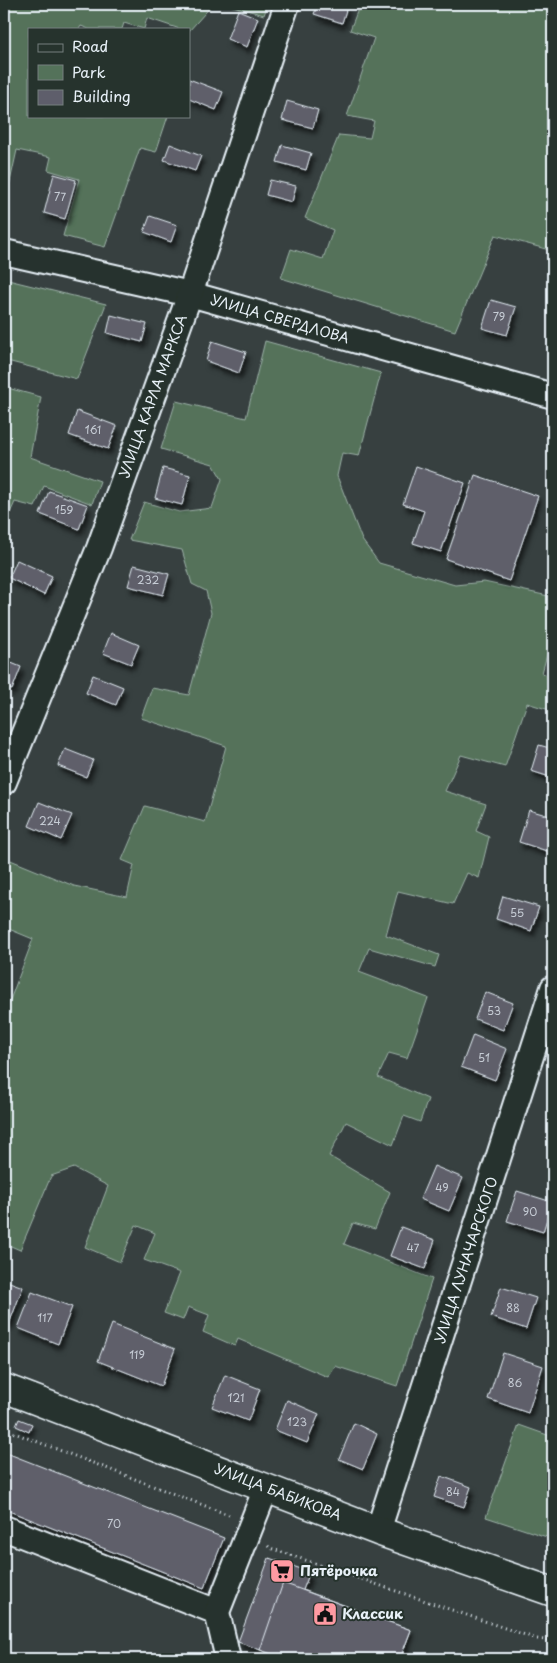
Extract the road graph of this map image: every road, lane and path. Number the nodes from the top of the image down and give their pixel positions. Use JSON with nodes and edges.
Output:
{"nodes":[{"id":1,"x":287,"y":4,"type":"edge"},
{"id":2,"x":4,"y":252,"type":"edge"},
{"id":3,"x":190,"y":294,"type":"junction"},
{"id":4,"x":553,"y":396,"type":"edge"},
{"id":5,"x":4,"y":782,"type":"edge"},
{"id":6,"x":553,"y":988,"type":"edge"},
{"id":7,"x":4,"y":1388,"type":"edge"},
{"id":8,"x":4,"y":1429,"type":"edge"},
{"id":9,"x":266,"y":1488,"type":"junction"},
{"id":10,"x":252,"y":1524,"type":"junction"},
{"id":11,"x":4,"y":1528,"type":"edge"},
{"id":12,"x":378,"y":1530,"type":"junction"},
{"id":13,"x":553,"y":1592,"type":"edge"},
{"id":14,"x":217,"y":1612,"type":"junction"},
{"id":15,"x":553,"y":1641,"type":"edge"},
{"id":16,"x":228,"y":1659,"type":"edge"}],
"edges":[{"from":1,"to":3,"type":"street","name":"УЛИЦА КАРЛА МАРКСА"},
{"from":2,"to":3,"type":"street","name":"УЛИЦА СВЕРДЛОВА"},
{"from":3,"to":4,"type":"street","name":"УЛИЦА СВЕРДЛОВА"},
{"from":3,"to":5,"type":"street","name":"УЛИЦА КАРЛА МАРКСА"},
{"from":6,"to":12,"type":"street","name":"УЛИЦА ЛУНАЧАРСКОГО"},
{"from":7,"to":9,"type":"main road","name":"УЛИЦА БАБИКОВА"},
{"from":8,"to":10,"type":"path"},
{"from":9,"to":10,"type":"street"},
{"from":9,"to":12,"type":"main road","name":"УЛИЦА БАБИКОВА"},
{"from":10,"to":14,"type":"street"},
{"from":10,"to":15,"type":"path"},
{"from":11,"to":14,"type":"street"},
{"from":12,"to":13,"type":"main road","name":"УЛИЦА БАБИКОВА"},
{"from":14,"to":16,"type":"street"}]}
